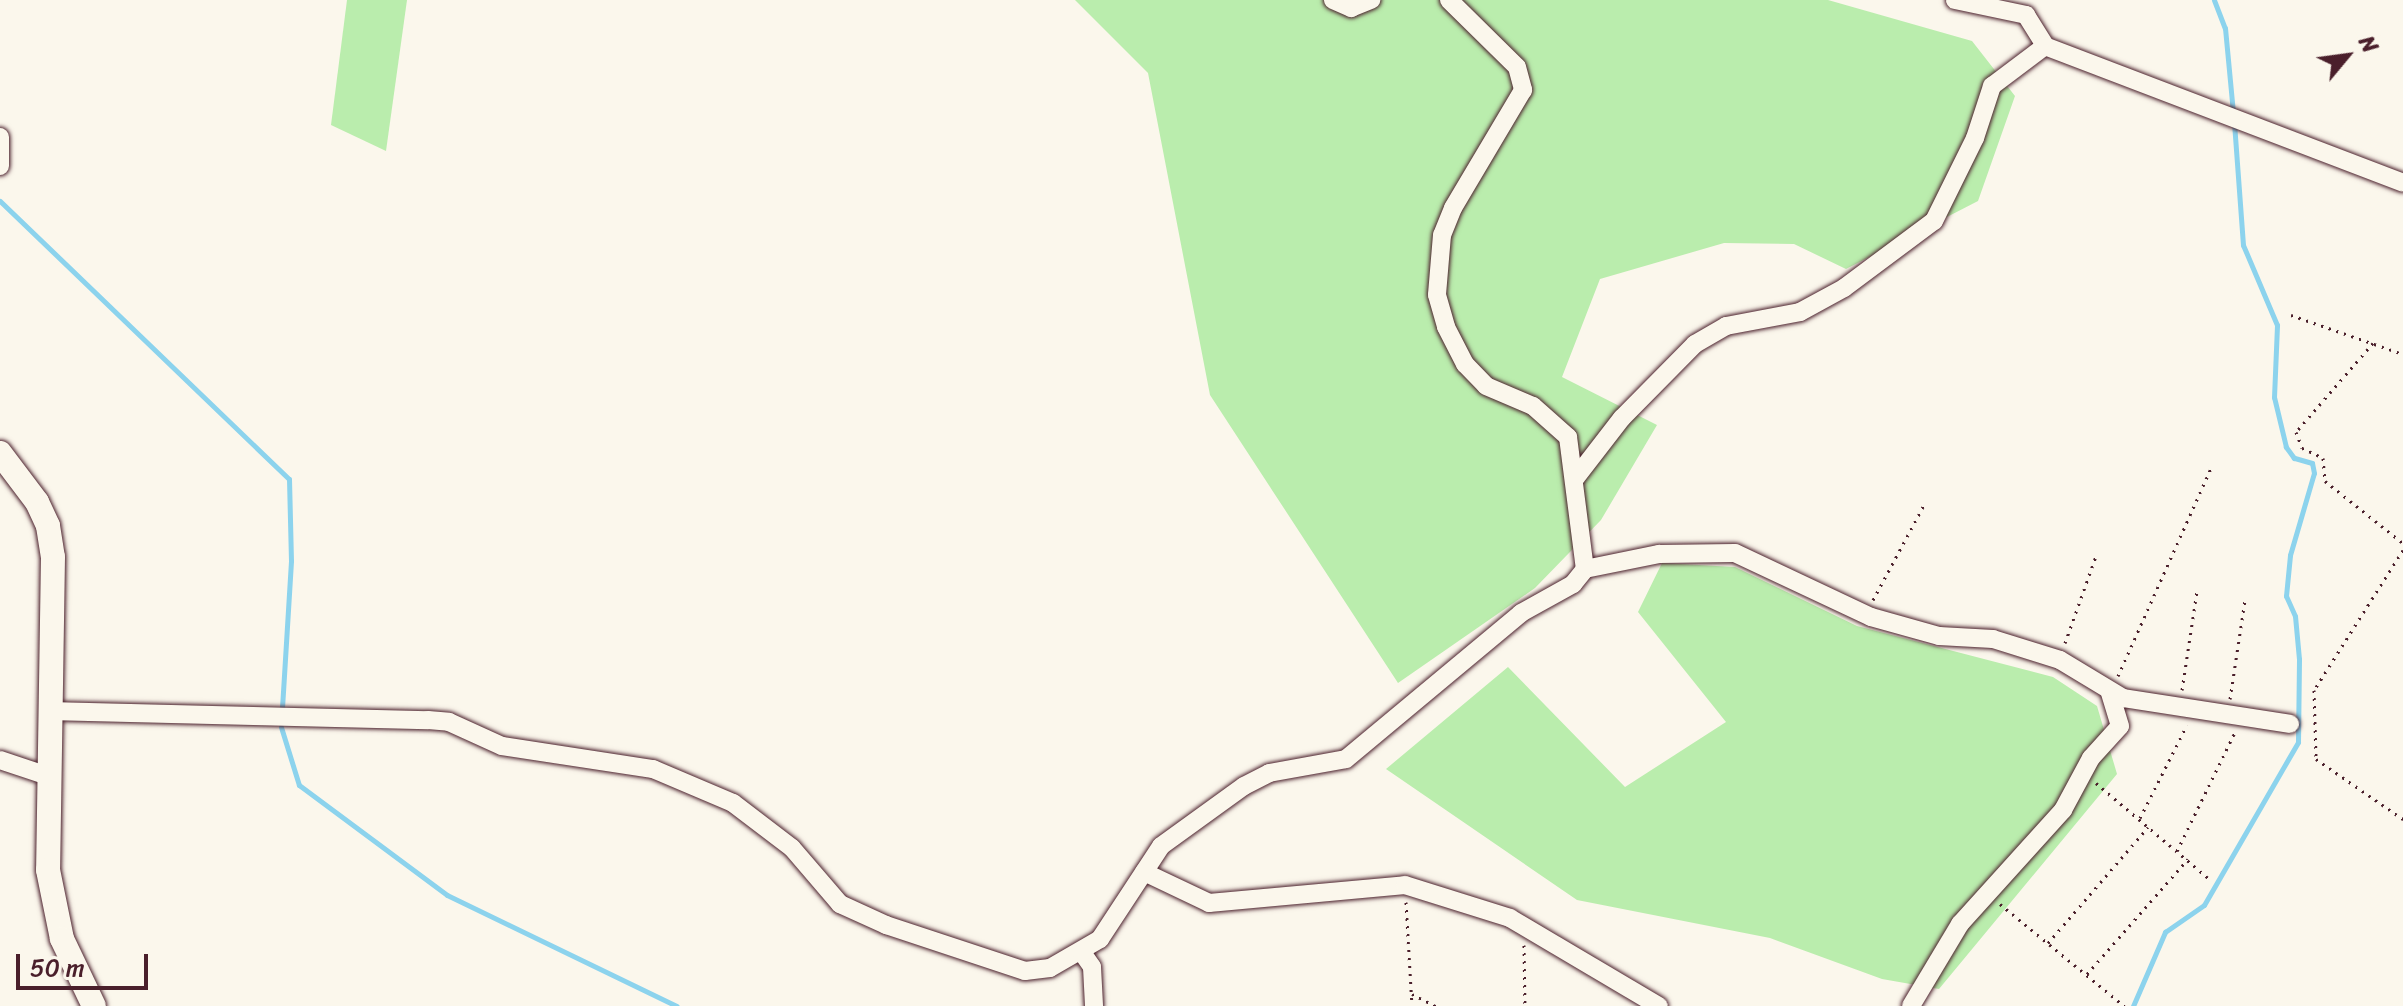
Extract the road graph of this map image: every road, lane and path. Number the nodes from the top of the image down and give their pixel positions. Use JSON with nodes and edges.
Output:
{"nodes":[{"id":1,"x":1333,"y":0,"type":"edge"},
{"id":2,"x":1371,"y":0,"type":"edge"},
{"id":3,"x":1449,"y":0,"type":"edge"},
{"id":4,"x":1955,"y":0,"type":"edge"},
{"id":5,"x":2045,"y":46,"type":"junction"},
{"id":6,"x":0,"y":137,"type":"edge"},
{"id":7,"x":0,"y":166,"type":"edge"},
{"id":8,"x":2403,"y":183,"type":"edge"},
{"id":9,"x":2291,"y":315,"type":"dead end"},
{"id":10,"x":2373,"y":343,"type":"junction"},
{"id":11,"x":2403,"y":354,"type":"edge"},
{"id":12,"x":0,"y":453,"type":"edge"},
{"id":13,"x":2211,"y":468,"type":"dead end"},
{"id":14,"x":1574,"y":480,"type":"junction"},
{"id":15,"x":1924,"y":505,"type":"dead end"},
{"id":16,"x":2403,"y":543,"type":"edge"},
{"id":17,"x":2403,"y":550,"type":"edge"},
{"id":18,"x":2096,"y":556,"type":"dead end"},
{"id":19,"x":1585,"y":569,"type":"junction"},
{"id":20,"x":2197,"y":591,"type":"dead end"},
{"id":21,"x":2245,"y":600,"type":"dead end"},
{"id":22,"x":1865,"y":614,"type":"junction"},
{"id":23,"x":2060,"y":660,"type":"junction"},
{"id":24,"x":2110,"y":693,"type":"junction"},
{"id":25,"x":2187,"y":709,"type":"junction"},
{"id":26,"x":48,"y":711,"type":"junction"},
{"id":27,"x":2235,"y":716,"type":"junction"},
{"id":28,"x":2290,"y":724,"type":"dead end"},
{"id":29,"x":0,"y":760,"type":"edge"},
{"id":30,"x":2085,"y":773,"type":"junction"},
{"id":31,"x":48,"y":776,"type":"junction"},
{"id":32,"x":2139,"y":819,"type":"junction"},
{"id":33,"x":2403,"y":819,"type":"edge"},
{"id":34,"x":2148,"y":827,"type":"junction"},
{"id":35,"x":2177,"y":851,"type":"junction"},
{"id":36,"x":2188,"y":859,"type":"junction"},
{"id":37,"x":1144,"y":872,"type":"junction"},
{"id":38,"x":2209,"y":879,"type":"dead end"},
{"id":39,"x":1405,"y":885,"type":"junction"},
{"id":40,"x":1988,"y":894,"type":"junction"},
{"id":41,"x":1524,"y":926,"type":"junction"},
{"id":42,"x":2048,"y":943,"type":"junction"},
{"id":43,"x":1081,"y":951,"type":"junction"},
{"id":44,"x":2086,"y":975,"type":"junction"},
{"id":45,"x":1412,"y":994,"type":"junction"},
{"id":46,"x":94,"y":1006,"type":"edge"},
{"id":47,"x":1094,"y":1006,"type":"edge"},
{"id":48,"x":1412,"y":1006,"type":"edge"},
{"id":49,"x":1436,"y":1006,"type":"edge"},
{"id":50,"x":1525,"y":1006,"type":"edge"},
{"id":51,"x":1659,"y":1006,"type":"edge"},
{"id":52,"x":1911,"y":1006,"type":"edge"},
{"id":53,"x":2124,"y":1006,"type":"edge"}],
"edges":[{"from":1,"to":2,"type":"street"},
{"from":3,"to":14,"type":"street"},
{"from":4,"to":5,"type":"street"},
{"from":5,"to":8,"type":"street"},
{"from":5,"to":14,"type":"street"},
{"from":6,"to":7,"type":"street"},
{"from":9,"to":10,"type":"path"},
{"from":10,"to":11,"type":"path"},
{"from":10,"to":16,"type":"path"},
{"from":12,"to":26,"type":"street"},
{"from":13,"to":24,"type":"path"},
{"from":14,"to":19,"type":"street"},
{"from":15,"to":22,"type":"path"},
{"from":17,"to":33,"type":"path"},
{"from":18,"to":23,"type":"path"},
{"from":19,"to":22,"type":"street"},
{"from":19,"to":37,"type":"street"},
{"from":20,"to":25,"type":"path"},
{"from":21,"to":27,"type":"path"},
{"from":22,"to":23,"type":"street"},
{"from":23,"to":24,"type":"street"},
{"from":24,"to":25,"type":"street"},
{"from":24,"to":30,"type":"street"},
{"from":25,"to":27,"type":"street"},
{"from":25,"to":32,"type":"path"},
{"from":26,"to":31,"type":"street"},
{"from":26,"to":43,"type":"street"},
{"from":27,"to":28,"type":"street"},
{"from":27,"to":35,"type":"path"},
{"from":29,"to":31,"type":"street"},
{"from":30,"to":32,"type":"path"},
{"from":30,"to":40,"type":"street"},
{"from":31,"to":46,"type":"street"},
{"from":32,"to":34,"type":"path"},
{"from":34,"to":35,"type":"path"},
{"from":34,"to":42,"type":"path"},
{"from":35,"to":36,"type":"path"},
{"from":36,"to":38,"type":"path"},
{"from":36,"to":44,"type":"path"},
{"from":37,"to":39,"type":"street"},
{"from":37,"to":43,"type":"street"},
{"from":39,"to":41,"type":"street"},
{"from":39,"to":45,"type":"path"},
{"from":40,"to":42,"type":"path"},
{"from":40,"to":52,"type":"street"},
{"from":41,"to":50,"type":"path"},
{"from":41,"to":51,"type":"street"},
{"from":42,"to":44,"type":"path"},
{"from":43,"to":47,"type":"street"},
{"from":44,"to":53,"type":"path"},
{"from":45,"to":48,"type":"path"},
{"from":45,"to":49,"type":"path"}]}
